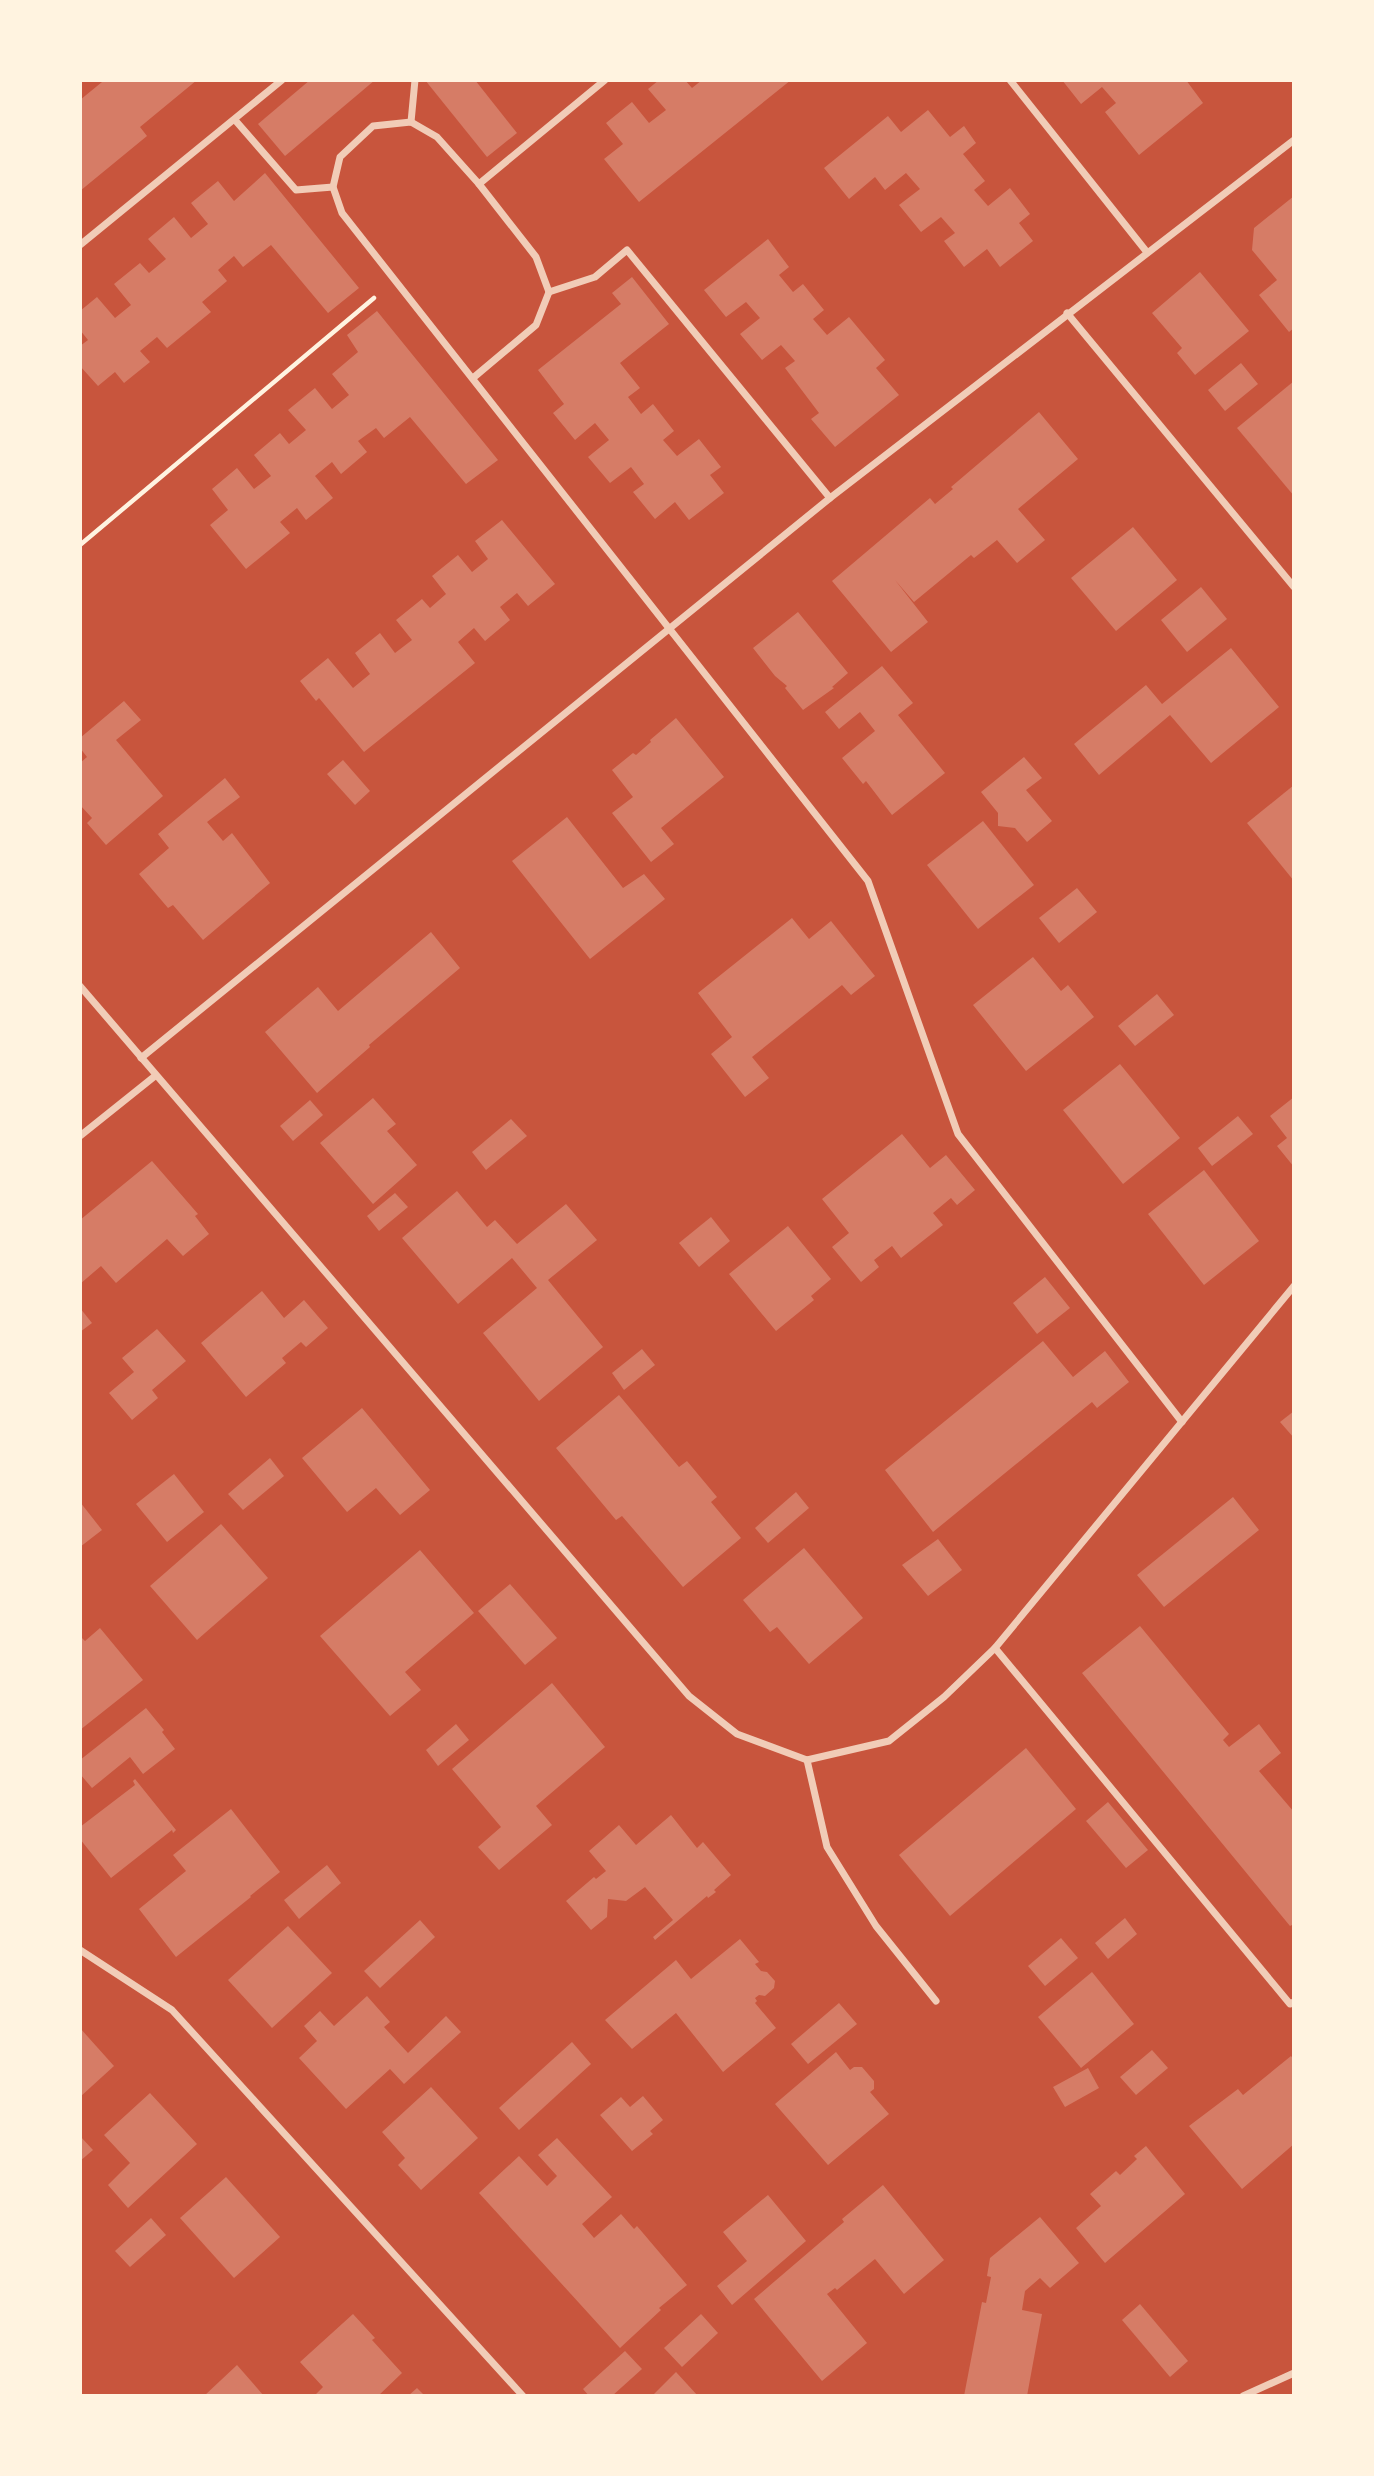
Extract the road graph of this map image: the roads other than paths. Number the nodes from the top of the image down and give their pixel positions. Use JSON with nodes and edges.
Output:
{"nodes":[{"id":1,"x":282,"y":80,"type":"edge"},
{"id":2,"x":415,"y":80,"type":"edge"},
{"id":3,"x":605,"y":80,"type":"edge"},
{"id":4,"x":1010,"y":80,"type":"edge"},
{"id":5,"x":235,"y":120,"type":"junction"},
{"id":6,"x":411,"y":122,"type":"junction"},
{"id":7,"x":1293,"y":140,"type":"edge"},
{"id":8,"x":479,"y":184,"type":"junction"},
{"id":9,"x":333,"y":187,"type":"junction"},
{"id":10,"x":80,"y":245,"type":"edge"},
{"id":11,"x":1146,"y":251,"type":"junction"},
{"id":12,"x":549,"y":292,"type":"junction"},
{"id":13,"x":1067,"y":313,"type":"junction"},
{"id":14,"x":474,"y":378,"type":"junction"},
{"id":15,"x":830,"y":498,"type":"junction"},
{"id":16,"x":1293,"y":587,"type":"edge"},
{"id":17,"x":669,"y":628,"type":"junction"},
{"id":18,"x":80,"y":986,"type":"edge"},
{"id":19,"x":141,"y":1058,"type":"junction"},
{"id":20,"x":155,"y":1076,"type":"junction"},
{"id":21,"x":80,"y":1136,"type":"edge"},
{"id":22,"x":1293,"y":1286,"type":"edge"},
{"id":23,"x":1182,"y":1422,"type":"junction"},
{"id":24,"x":995,"y":1648,"type":"junction"},
{"id":25,"x":807,"y":1760,"type":"junction"},
{"id":26,"x":80,"y":1950,"type":"edge"},
{"id":27,"x":936,"y":2001,"type":"dead end"},
{"id":28,"x":1293,"y":2002,"type":"edge"},
{"id":29,"x":1293,"y":2374,"type":"edge"},
{"id":30,"x":523,"y":2396,"type":"edge"},
{"id":31,"x":1243,"y":2396,"type":"edge"}],
"edges":[{"from":1,"to":5,"type":"street"},
{"from":2,"to":6,"type":"street"},
{"from":3,"to":8,"type":"street"},
{"from":4,"to":11,"type":"street"},
{"from":5,"to":9,"type":"street"},
{"from":5,"to":10,"type":"street"},
{"from":6,"to":8,"type":"street"},
{"from":6,"to":9,"type":"street"},
{"from":7,"to":11,"type":"street"},
{"from":8,"to":12,"type":"street"},
{"from":9,"to":14,"type":"street"},
{"from":11,"to":13,"type":"street"},
{"from":12,"to":14,"type":"street"},
{"from":12,"to":15,"type":"street"},
{"from":13,"to":15,"type":"street"},
{"from":13,"to":16,"type":"street"},
{"from":14,"to":17,"type":"street"},
{"from":15,"to":17,"type":"street"},
{"from":17,"to":19,"type":"street"},
{"from":17,"to":23,"type":"street"},
{"from":18,"to":19,"type":"street"},
{"from":19,"to":20,"type":"street"},
{"from":20,"to":21,"type":"street"},
{"from":20,"to":25,"type":"street"},
{"from":22,"to":23,"type":"street"},
{"from":23,"to":24,"type":"street"},
{"from":24,"to":25,"type":"street"},
{"from":24,"to":28,"type":"street"},
{"from":25,"to":27,"type":"street"},
{"from":26,"to":30,"type":"street"},
{"from":29,"to":31,"type":"street"}]}
